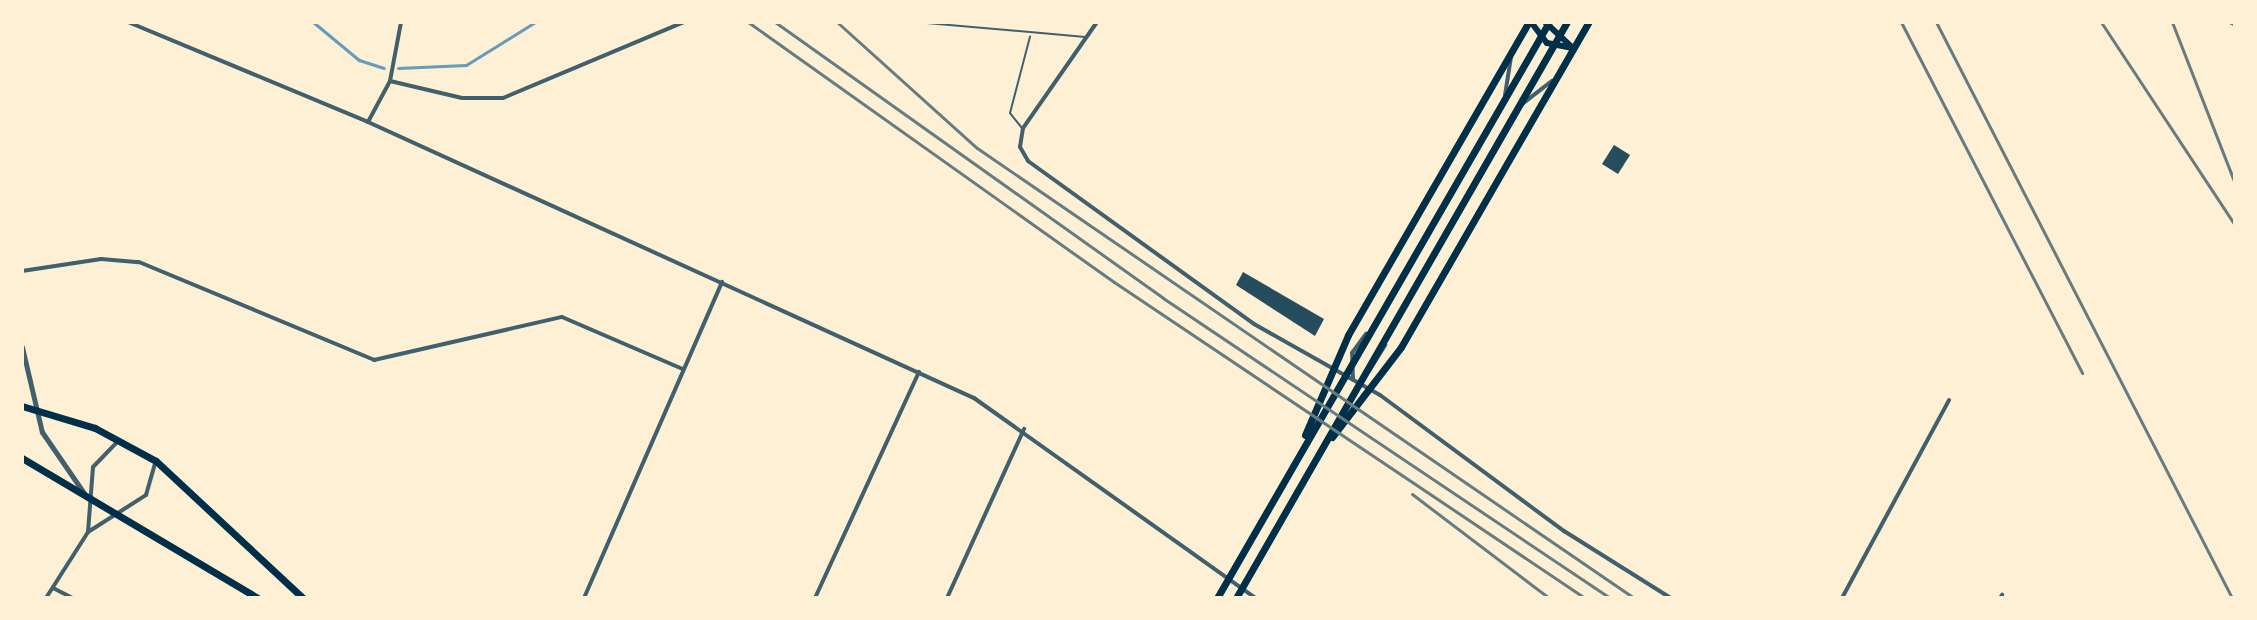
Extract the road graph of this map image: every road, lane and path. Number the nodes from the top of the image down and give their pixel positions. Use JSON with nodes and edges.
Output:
{"nodes":[{"id":1,"x":128,"y":22,"type":"edge"},
{"id":2,"x":401,"y":22,"type":"edge"},
{"id":3,"x":684,"y":22,"type":"edge"},
{"id":4,"x":915,"y":22,"type":"edge"},
{"id":5,"x":1097,"y":22,"type":"edge"},
{"id":6,"x":1530,"y":22,"type":"edge"},
{"id":7,"x":1547,"y":22,"type":"edge"},
{"id":8,"x":1567,"y":22,"type":"edge"},
{"id":9,"x":1589,"y":22,"type":"edge"},
{"id":10,"x":1030,"y":36,"type":"junction"},
{"id":11,"x":1086,"y":38,"type":"junction"},
{"id":12,"x":1573,"y":48,"type":"junction"},
{"id":13,"x":1512,"y":53,"type":"junction"},
{"id":14,"x":1555,"y":79,"type":"junction"},
{"id":15,"x":390,"y":81,"type":"junction"},
{"id":16,"x":368,"y":122,"type":"junction"},
{"id":17,"x":1023,"y":128,"type":"junction"},
{"id":18,"x":22,"y":271,"type":"edge"},
{"id":19,"x":722,"y":282,"type":"junction"},
{"id":20,"x":22,"y":347,"type":"edge"},
{"id":21,"x":683,"y":369,"type":"junction"},
{"id":22,"x":919,"y":372,"type":"junction"},
{"id":23,"x":25,"y":378,"type":"edge"},
{"id":24,"x":1353,"y":379,"type":"junction"},
{"id":25,"x":1949,"y":400,"type":"dead end"},
{"id":26,"x":22,"y":406,"type":"edge"},
{"id":27,"x":35,"y":410,"type":"junction"},
{"id":28,"x":1025,"y":429,"type":"junction"},
{"id":29,"x":119,"y":440,"type":"junction"},
{"id":30,"x":22,"y":458,"type":"edge"},
{"id":31,"x":156,"y":461,"type":"junction"},
{"id":32,"x":1314,"y":461,"type":"junction"},
{"id":33,"x":1294,"y":463,"type":"junction"},
{"id":34,"x":87,"y":496,"type":"junction"},
{"id":35,"x":117,"y":515,"type":"junction"},
{"id":36,"x":88,"y":532,"type":"junction"},
{"id":37,"x":53,"y":588,"type":"junction"},
{"id":38,"x":1238,"y":596,"type":"edge"},
{"id":39,"x":586,"y":597,"type":"edge"},
{"id":40,"x":46,"y":598,"type":"edge"},
{"id":41,"x":73,"y":598,"type":"edge"},
{"id":42,"x":258,"y":598,"type":"edge"},
{"id":43,"x":303,"y":598,"type":"edge"},
{"id":44,"x":815,"y":598,"type":"edge"},
{"id":45,"x":947,"y":598,"type":"edge"},
{"id":46,"x":1217,"y":598,"type":"edge"},
{"id":47,"x":1255,"y":598,"type":"edge"},
{"id":48,"x":1671,"y":598,"type":"edge"},
{"id":49,"x":1842,"y":598,"type":"edge"}],
"edges":[{"from":1,"to":16,"type":"street"},
{"from":2,"to":15,"type":"street"},
{"from":3,"to":15,"type":"street"},
{"from":4,"to":10,"type":"lane"},
{"from":5,"to":11,"type":"street"},
{"from":6,"to":12,"type":"main road"},
{"from":6,"to":13,"type":"main road"},
{"from":7,"to":12,"type":"main road"},
{"from":7,"to":33,"type":"main road"},
{"from":8,"to":32,"type":"main road"},
{"from":9,"to":12,"type":"main road"},
{"from":10,"to":11,"type":"lane"},
{"from":10,"to":17,"type":"lane"},
{"from":11,"to":17,"type":"street"},
{"from":12,"to":14,"type":"main road"},
{"from":13,"to":24,"type":"street"},
{"from":13,"to":33,"type":"main road"},
{"from":14,"to":24,"type":"street"},
{"from":14,"to":32,"type":"main road"},
{"from":15,"to":16,"type":"street"},
{"from":16,"to":19,"type":"street"},
{"from":17,"to":24,"type":"street"},
{"from":18,"to":21,"type":"street"},
{"from":19,"to":21,"type":"street"},
{"from":19,"to":22,"type":"street"},
{"from":20,"to":23,"type":"street"},
{"from":21,"to":39,"type":"street"},
{"from":22,"to":28,"type":"street"},
{"from":22,"to":44,"type":"street"},
{"from":23,"to":27,"type":"street"},
{"from":24,"to":48,"type":"street"},
{"from":25,"to":49,"type":"street"},
{"from":26,"to":27,"type":"main road"},
{"from":27,"to":29,"type":"main road"},
{"from":27,"to":34,"type":"street"},
{"from":28,"to":45,"type":"street"},
{"from":28,"to":47,"type":"street"},
{"from":29,"to":31,"type":"main road"},
{"from":29,"to":34,"type":"street"},
{"from":30,"to":34,"type":"main road"},
{"from":31,"to":35,"type":"street"},
{"from":31,"to":43,"type":"main road"},
{"from":32,"to":38,"type":"main road"},
{"from":33,"to":46,"type":"main road"},
{"from":34,"to":35,"type":"main road"},
{"from":34,"to":36,"type":"street"},
{"from":35,"to":36,"type":"street"},
{"from":35,"to":42,"type":"main road"},
{"from":36,"to":37,"type":"street"},
{"from":37,"to":40,"type":"street"},
{"from":37,"to":41,"type":"street"}]}
